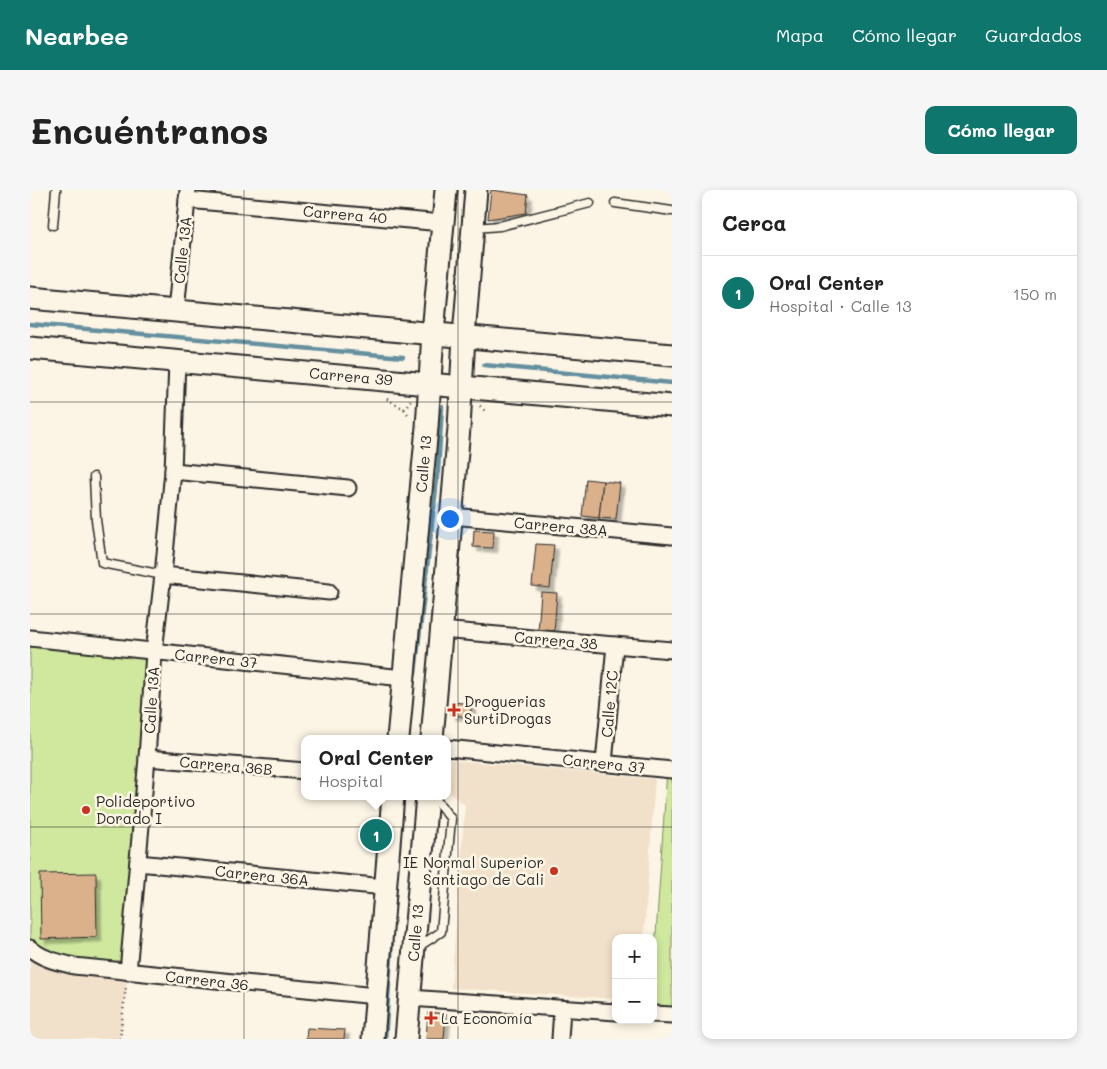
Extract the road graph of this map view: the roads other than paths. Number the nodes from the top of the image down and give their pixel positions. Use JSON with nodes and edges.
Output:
{"nodes":[{"id":1,"x":56,"y":190,"type":"edge"},
{"id":2,"x":446,"y":190,"type":"edge"},
{"id":3,"x":476,"y":190,"type":"edge"},
{"id":4,"x":187,"y":195,"type":"edge"},
{"id":5,"x":590,"y":203,"type":"dead end"},
{"id":6,"x":615,"y":203,"type":"dead end"},
{"id":7,"x":672,"y":211,"type":"edge"},
{"id":8,"x":442,"y":223,"type":"junction"},
{"id":9,"x":54,"y":226,"type":"dead end"},
{"id":10,"x":473,"y":228,"type":"junction"},
{"id":11,"x":30,"y":298,"type":"edge"},
{"id":12,"x":176,"y":311,"type":"junction"},
{"id":13,"x":433,"y":338,"type":"junction"},
{"id":14,"x":464,"y":341,"type":"junction"},
{"id":15,"x":30,"y":348,"type":"edge"},
{"id":16,"x":672,"y":355,"type":"edge"},
{"id":17,"x":177,"y":360,"type":"junction"},
{"id":18,"x":430,"y":376,"type":"junction"},
{"id":19,"x":462,"y":381,"type":"junction"},
{"id":20,"x":381,"y":389,"type":"junction"},
{"id":21,"x":507,"y":391,"type":"junction"},
{"id":22,"x":672,"y":406,"type":"edge"},
{"id":23,"x":420,"y":424,"type":"junction"},
{"id":24,"x":459,"y":428,"type":"junction"},
{"id":25,"x":173,"y":471,"type":"junction"},
{"id":26,"x":94,"y":477,"type":"dead end"},
{"id":27,"x":348,"y":488,"type":"dead end"},
{"id":28,"x":451,"y":516,"type":"junction"},
{"id":29,"x":672,"y":536,"type":"edge"},
{"id":30,"x":163,"y":576,"type":"junction"},
{"id":31,"x":329,"y":592,"type":"dead end"},
{"id":32,"x":441,"y":630,"type":"junction"},
{"id":33,"x":30,"y":638,"type":"edge"},
{"id":34,"x":615,"y":645,"type":"junction"},
{"id":35,"x":672,"y":650,"type":"edge"},
{"id":36,"x":154,"y":652,"type":"junction"},
{"id":37,"x":403,"y":678,"type":"junction"},
{"id":38,"x":398,"y":735,"type":"edge"},
{"id":39,"x":432,"y":735,"type":"edge"},
{"id":40,"x":451,"y":748,"type":"edge"},
{"id":41,"x":147,"y":758,"type":"junction"},
{"id":42,"x":604,"y":763,"type":"junction"},
{"id":43,"x":672,"y":770,"type":"edge"},
{"id":44,"x":301,"y":771,"type":"edge"},
{"id":45,"x":393,"y":800,"type":"edge"},
{"id":46,"x":427,"y":800,"type":"edge"},
{"id":47,"x":436,"y":800,"type":"edge"},
{"id":48,"x":138,"y":863,"type":"junction"},
{"id":49,"x":385,"y":887,"type":"junction"},
{"id":50,"x":414,"y":949,"type":"junction"},
{"id":51,"x":35,"y":952,"type":"edge"},
{"id":52,"x":128,"y":972,"type":"junction"},
{"id":53,"x":376,"y":996,"type":"junction"},
{"id":54,"x":409,"y":998,"type":"junction"},
{"id":55,"x":562,"y":1009,"type":"junction"},
{"id":56,"x":612,"y":1012,"type":"edge"},
{"id":57,"x":657,"y":1014,"type":"edge"},
{"id":58,"x":672,"y":1015,"type":"edge"},
{"id":59,"x":373,"y":1039,"type":"edge"},
{"id":60,"x":406,"y":1039,"type":"edge"},
{"id":61,"x":560,"y":1039,"type":"edge"}],
"edges":[{"from":1,"to":9,"type":"lane"},
{"from":2,"to":8,"type":"main road","name":"Calle 13"},
{"from":3,"to":10,"type":"main road"},
{"from":4,"to":8,"type":"street","name":"Carrera 40"},
{"from":4,"to":12,"type":"street","name":"Calle 13A"},
{"from":5,"to":10,"type":"lane"},
{"from":6,"to":7,"type":"lane"},
{"from":8,"to":13,"type":"main road","name":"Calle 13"},
{"from":10,"to":14,"type":"main road"},
{"from":11,"to":12,"type":"main road"},
{"from":12,"to":13,"type":"main road"},
{"from":13,"to":14,"type":"main road"},
{"from":13,"to":18,"type":"main road","name":"Calle 13"},
{"from":14,"to":16,"type":"main road"},
{"from":14,"to":19,"type":"main road"},
{"from":15,"to":17,"type":"main road","name":"Carrera 39"},
{"from":17,"to":20,"type":"main road","name":"Carrera 39"},
{"from":17,"to":25,"type":"street","name":"Calle 13A"},
{"from":18,"to":19,"type":"main road","name":"Carrera 39"},
{"from":18,"to":20,"type":"main road","name":"Carrera 39"},
{"from":18,"to":23,"type":"main road","name":"Calle 13"},
{"from":19,"to":21,"type":"main road","name":"Carrera 39"},
{"from":19,"to":24,"type":"main road"},
{"from":20,"to":23,"type":"main road"},
{"from":21,"to":22,"type":"main road","name":"Carrera 39"},
{"from":21,"to":24,"type":"main road"},
{"from":23,"to":37,"type":"main road","name":"Calle 13"},
{"from":24,"to":28,"type":"main road"},
{"from":25,"to":27,"type":"street"},
{"from":25,"to":30,"type":"street","name":"Calle 13A"},
{"from":26,"to":30,"type":"lane"},
{"from":28,"to":29,"type":"street","name":"Carrera 38A"},
{"from":28,"to":32,"type":"main road"},
{"from":30,"to":31,"type":"street"},
{"from":30,"to":36,"type":"street","name":"Calle 13A"},
{"from":32,"to":34,"type":"street","name":"Carrera 38"},
{"from":32,"to":39,"type":"main road"},
{"from":33,"to":36,"type":"street","name":"Carrera 37"},
{"from":34,"to":35,"type":"street","name":"Carrera 38"},
{"from":34,"to":42,"type":"street","name":"Calle 12C"},
{"from":36,"to":37,"type":"street","name":"Carrera 37"},
{"from":36,"to":41,"type":"street","name":"Calle 13A"},
{"from":37,"to":38,"type":"main road","name":"Calle 13"},
{"from":40,"to":42,"type":"street","name":"Carrera 37"},
{"from":41,"to":44,"type":"street","name":"Carrera 36B"},
{"from":41,"to":48,"type":"street","name":"Calle 13A"},
{"from":42,"to":43,"type":"street","name":"Carrera 37"},
{"from":45,"to":49,"type":"main road"},
{"from":46,"to":50,"type":"main road","name":"Calle 13"},
{"from":47,"to":50,"type":"lane"},
{"from":48,"to":49,"type":"street","name":"Carrera 36A"},
{"from":48,"to":52,"type":"street","name":"Calle 13A"},
{"from":49,"to":53,"type":"main road"},
{"from":50,"to":54,"type":"main road","name":"Calle 13"},
{"from":51,"to":52,"type":"street","name":"Carrera 36"},
{"from":52,"to":53,"type":"street","name":"Carrera 36"},
{"from":53,"to":59,"type":"main road"},
{"from":54,"to":55,"type":"street"},
{"from":54,"to":60,"type":"main road","name":"Calle 13"},
{"from":55,"to":56,"type":"street"},
{"from":55,"to":61,"type":"street"},
{"from":57,"to":58,"type":"street"}]}
